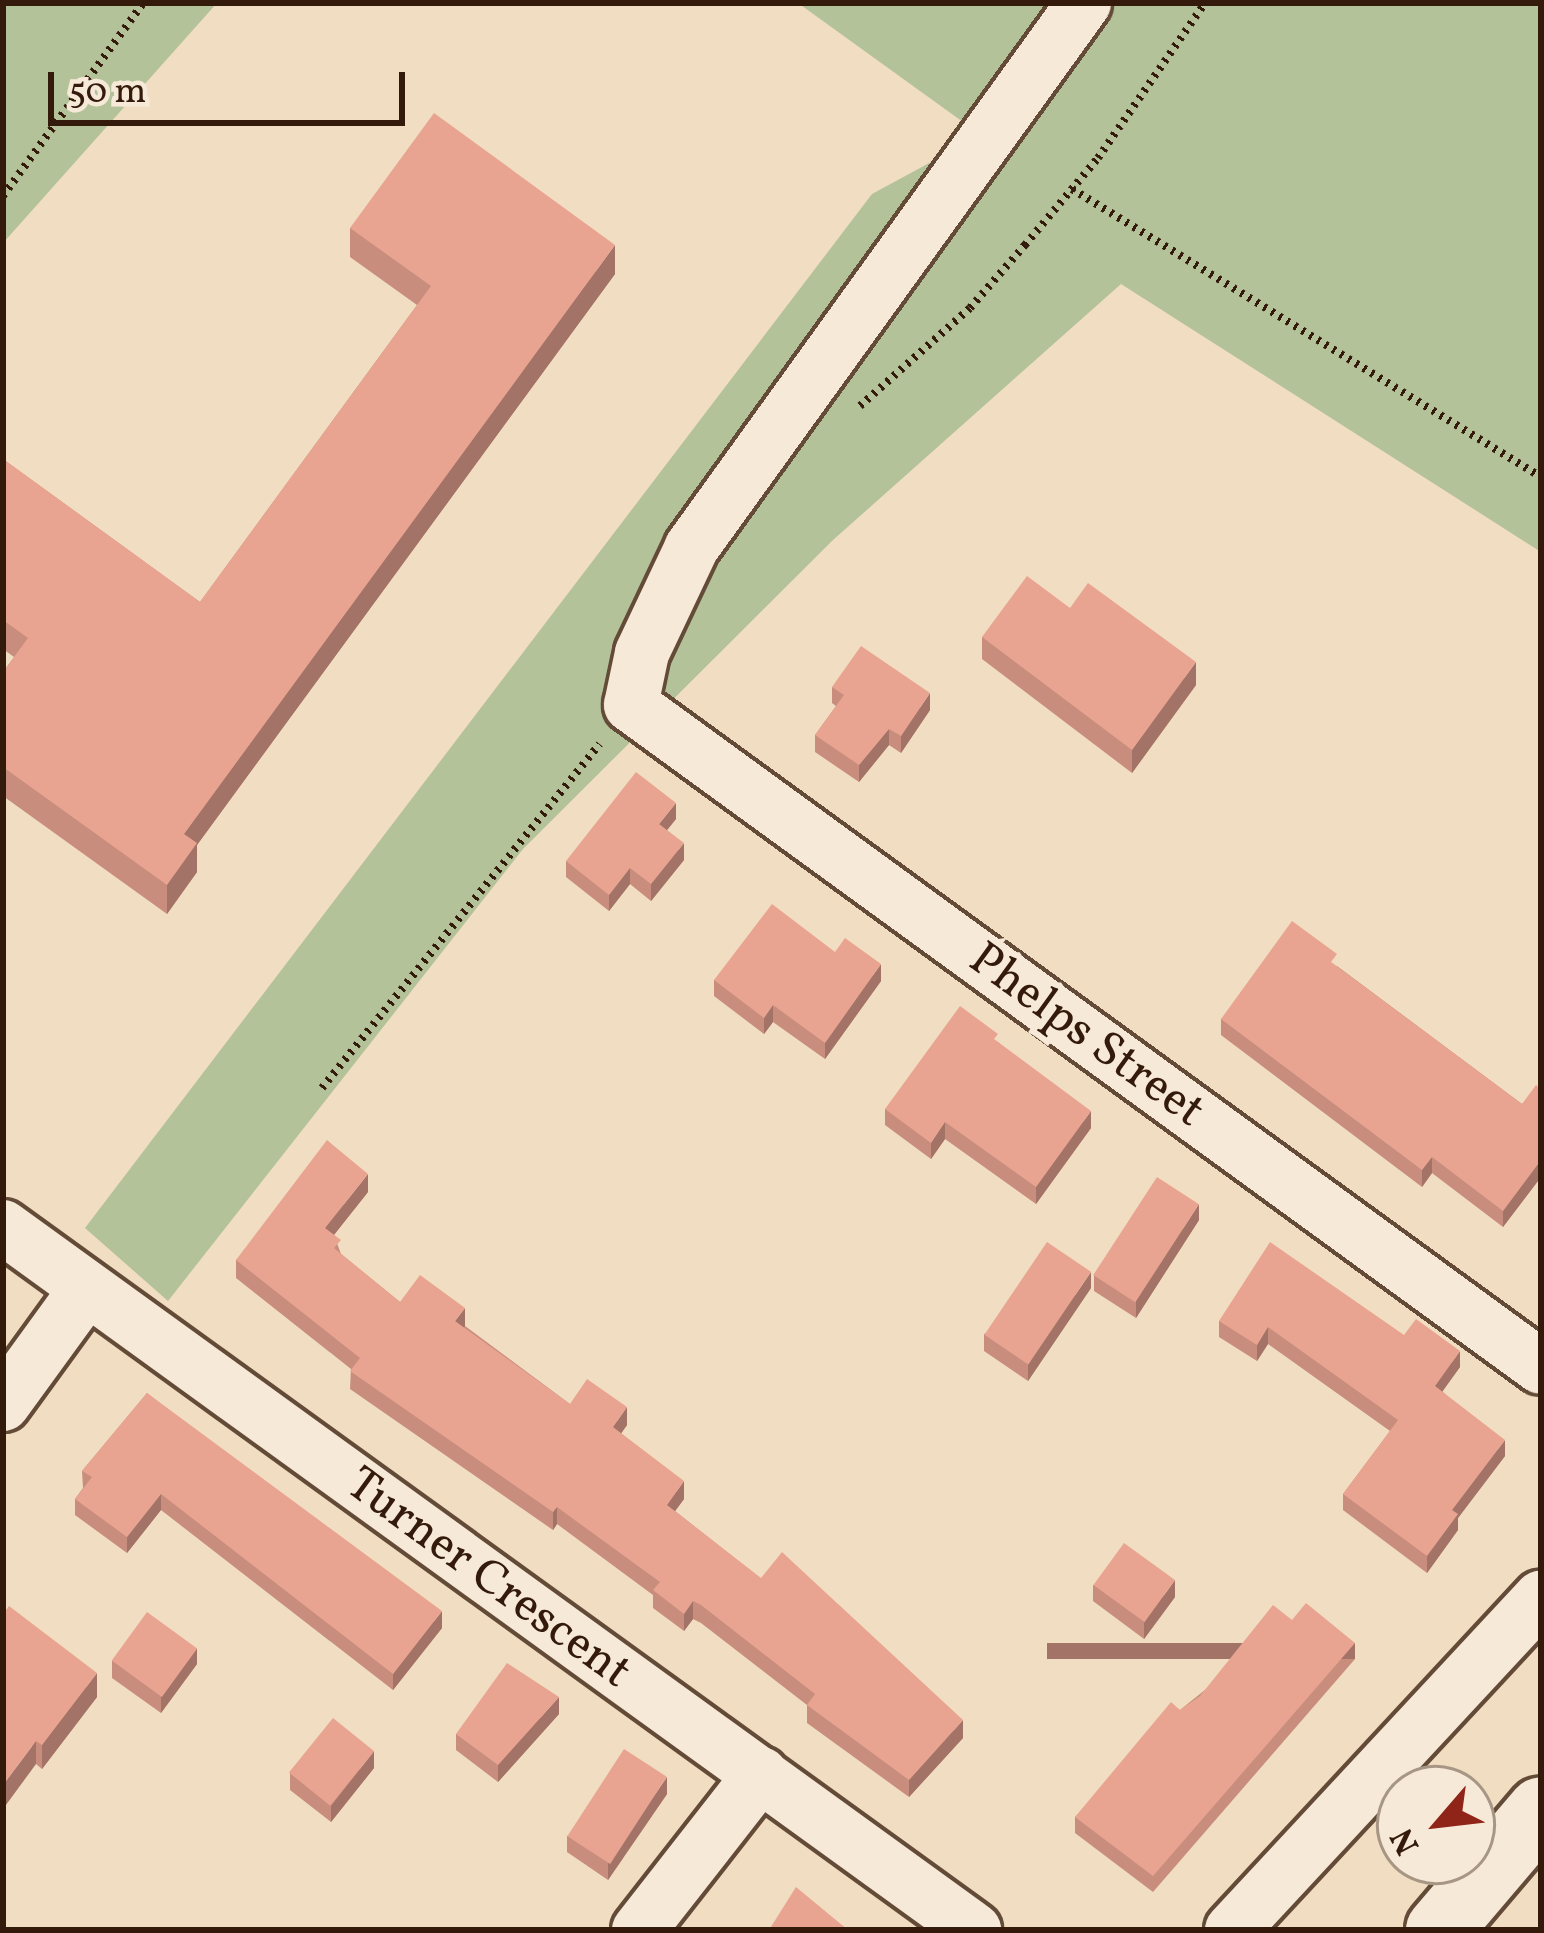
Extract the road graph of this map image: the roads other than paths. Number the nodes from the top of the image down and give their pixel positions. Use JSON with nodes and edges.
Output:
{"nodes":[{"id":1,"x":1084,"y":3,"type":"edge"},
{"id":2,"x":3,"y":1227,"type":"edge"},
{"id":3,"x":85,"y":1291,"type":"junction"},
{"id":4,"x":1541,"y":1367,"type":"edge"},
{"id":5,"x":3,"y":1404,"type":"edge"},
{"id":6,"x":1541,"y":1598,"type":"edge"},
{"id":7,"x":760,"y":1774,"type":"junction"},
{"id":8,"x":1541,"y":1810,"type":"edge"},
{"id":9,"x":639,"y":1930,"type":"edge"},
{"id":10,"x":974,"y":1930,"type":"edge"},
{"id":11,"x":1232,"y":1930,"type":"edge"},
{"id":12,"x":1438,"y":1930,"type":"edge"}],
"edges":[{"from":1,"to":4,"type":"street","name":"Phelps Street"},
{"from":2,"to":3,"type":"street","name":"Turner Crescent"},
{"from":3,"to":5,"type":"street"},
{"from":3,"to":7,"type":"street","name":"Turner Crescent"},
{"from":6,"to":11,"type":"street"},
{"from":7,"to":9,"type":"street"},
{"from":7,"to":10,"type":"street","name":"Turner Crescent"},
{"from":8,"to":12,"type":"street"}]}
